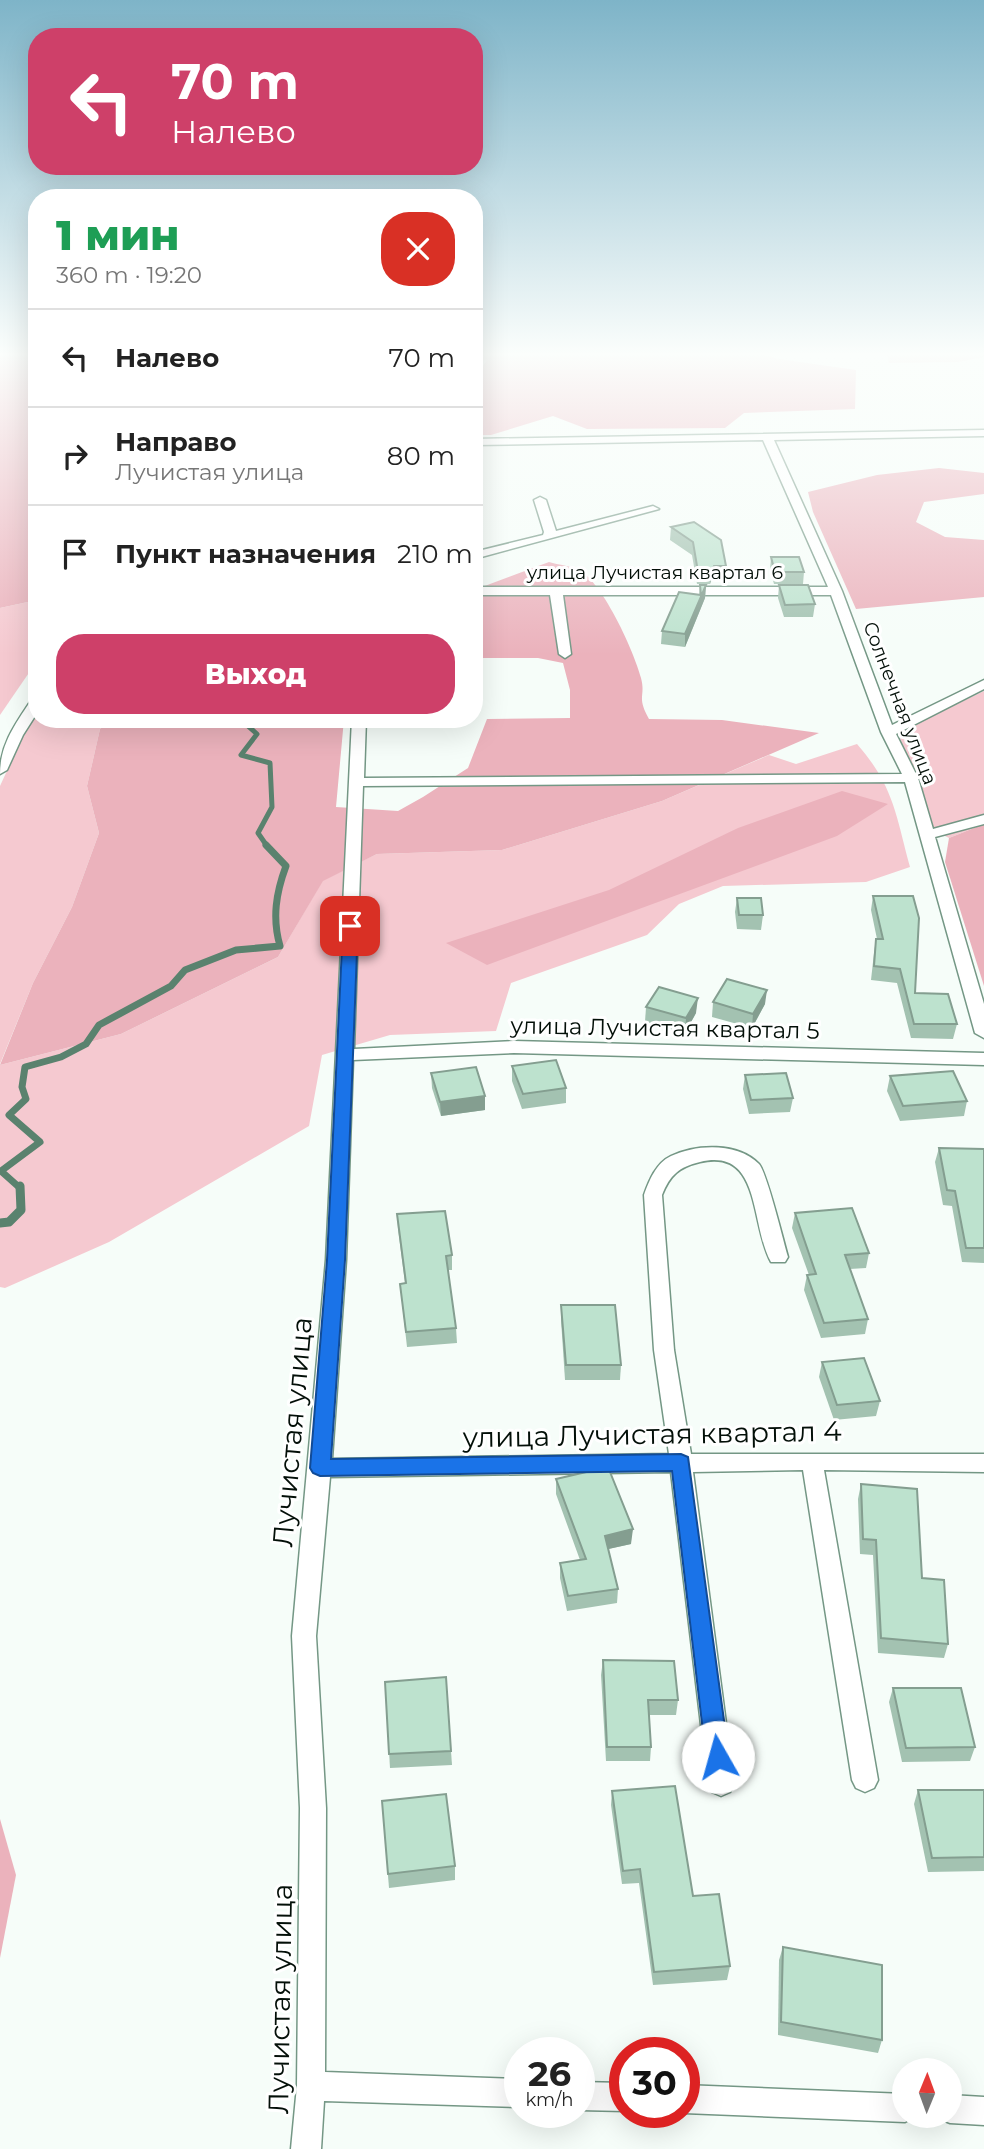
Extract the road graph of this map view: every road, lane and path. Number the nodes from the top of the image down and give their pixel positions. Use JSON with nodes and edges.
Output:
{"nodes":[{"id":1,"x":775,"y":455,"type":"edge"},
{"id":2,"x":540,"y":500,"type":"dead end"},
{"id":3,"x":653,"y":509,"type":"dead end"},
{"id":4,"x":547,"y":537,"type":"junction"},
{"id":5,"x":483,"y":554,"type":"edge"},
{"id":6,"x":483,"y":591,"type":"edge"},
{"id":7,"x":556,"y":591,"type":"junction"},
{"id":8,"x":836,"y":591,"type":"junction"},
{"id":9,"x":565,"y":654,"type":"dead end"},
{"id":10,"x":984,"y":684,"type":"edge"},
{"id":11,"x":28,"y":716,"type":"edge"},
{"id":12,"x":359,"y":728,"type":"edge"},
{"id":13,"x":888,"y":732,"type":"junction"},
{"id":14,"x":0,"y":770,"type":"edge"},
{"id":15,"x":911,"y":778,"type":"junction"},
{"id":16,"x":356,"y":782,"type":"junction"},
{"id":17,"x":984,"y":819,"type":"edge"},
{"id":18,"x":926,"y":835,"type":"junction"},
{"id":19,"x":984,"y":1032,"type":"edge"},
{"id":20,"x":345,"y":1055,"type":"junction"},
{"id":21,"x":984,"y":1059,"type":"edge"},
{"id":22,"x":778,"y":1257,"type":"dead end"},
{"id":23,"x":812,"y":1461,"type":"junction"},
{"id":24,"x":681,"y":1462,"type":"junction"},
{"id":25,"x":984,"y":1463,"type":"edge"},
{"id":26,"x":320,"y":1468,"type":"junction"},
{"id":27,"x":865,"y":1780,"type":"dead end"},
{"id":28,"x":721,"y":1784,"type":"dead end"},
{"id":29,"x":311,"y":2086,"type":"junction"},
{"id":30,"x":504,"y":2092,"type":"edge"},
{"id":31,"x":700,"y":2100,"type":"edge"},
{"id":32,"x":892,"y":2107,"type":"edge"},
{"id":33,"x":962,"y":2109,"type":"edge"},
{"id":34,"x":984,"y":2110,"type":"edge"},
{"id":35,"x":306,"y":2149,"type":"edge"}],
"edges":[{"from":1,"to":8,"type":"street","name":"Солнечная улица"},
{"from":2,"to":4,"type":"street"},
{"from":3,"to":4,"type":"street"},
{"from":4,"to":5,"type":"street"},
{"from":6,"to":7,"type":"street","name":"улица Лучистая квартал 6"},
{"from":7,"to":8,"type":"street","name":"улица Лучистая квартал 6"},
{"from":7,"to":9,"type":"street"},
{"from":8,"to":13,"type":"street","name":"Солнечная улица"},
{"from":10,"to":13,"type":"street"},
{"from":11,"to":14,"type":"street"},
{"from":12,"to":16,"type":"street","name":"Лучистая улица"},
{"from":13,"to":15,"type":"street","name":"Солнечная улица"},
{"from":15,"to":16,"type":"street"},
{"from":15,"to":18,"type":"street","name":"Солнечная улица"},
{"from":16,"to":20,"type":"street","name":"Лучистая улица"},
{"from":17,"to":18,"type":"street"},
{"from":18,"to":19,"type":"street","name":"Солнечная улица"},
{"from":20,"to":21,"type":"street","name":"улица Лучистая квартал 5"},
{"from":20,"to":26,"type":"street","name":"Лучистая улица"},
{"from":22,"to":24,"type":"street"},
{"from":23,"to":24,"type":"street","name":"улица Лучистая квартал 4"},
{"from":23,"to":25,"type":"street","name":"улица Лучистая квартал 4"},
{"from":23,"to":27,"type":"street"},
{"from":24,"to":26,"type":"street","name":"улица Лучистая квартал 4"},
{"from":24,"to":28,"type":"street"},
{"from":26,"to":29,"type":"street","name":"Лучистая улица"},
{"from":29,"to":30,"type":"street"},
{"from":29,"to":35,"type":"street","name":"Лучистая улица"},
{"from":31,"to":32,"type":"street"},
{"from":33,"to":34,"type":"street"}]}
